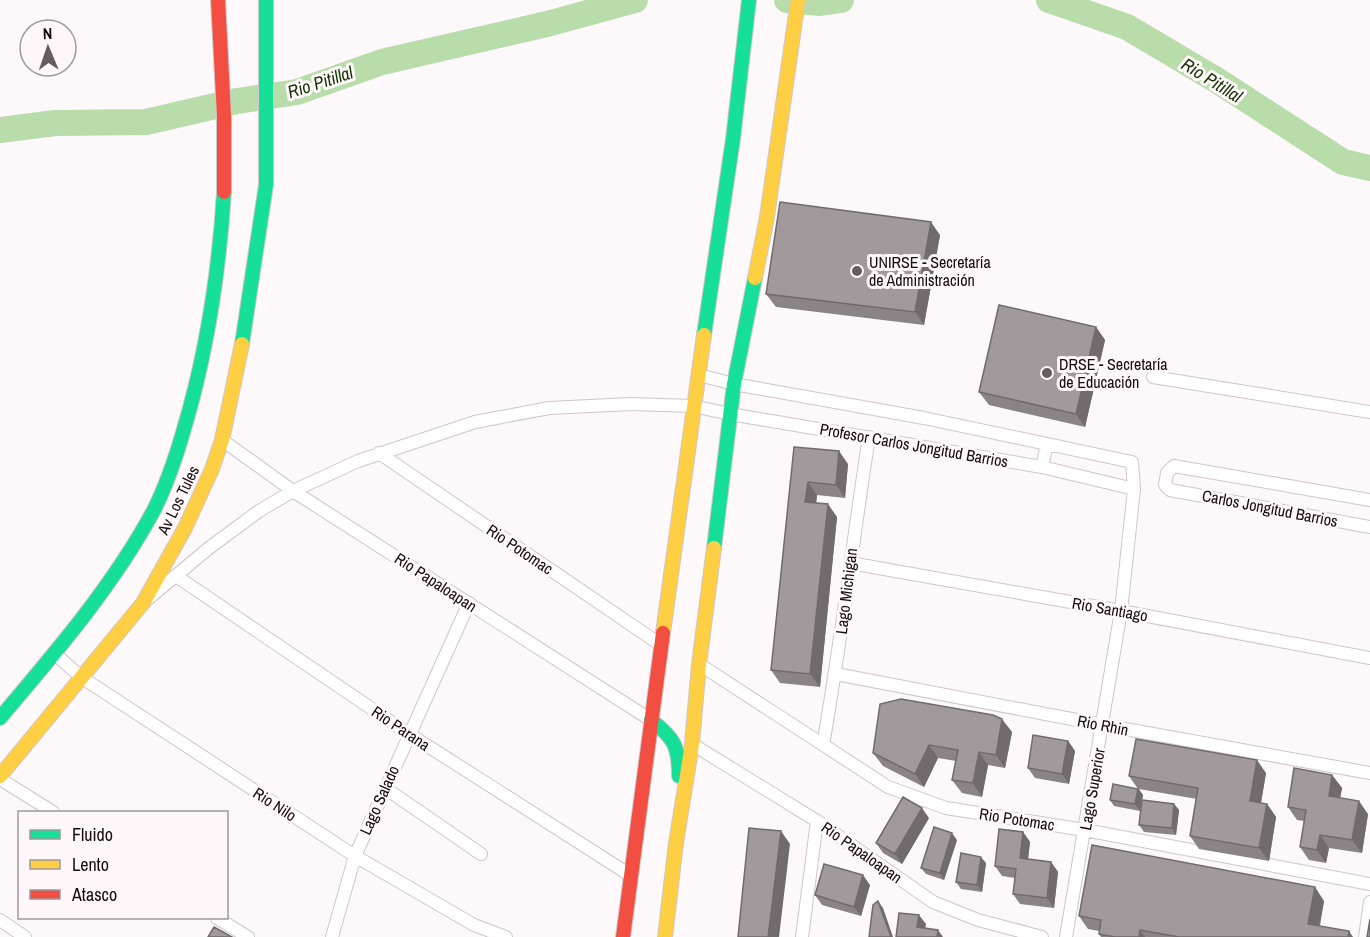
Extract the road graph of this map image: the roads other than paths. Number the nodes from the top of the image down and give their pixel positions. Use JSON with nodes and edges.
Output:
{"nodes":[{"id":1,"x":218,"y":0,"type":"edge"},
{"id":2,"x":266,"y":0,"type":"edge"},
{"id":3,"x":749,"y":0,"type":"edge"},
{"id":4,"x":798,"y":0,"type":"edge"},
{"id":5,"x":699,"y":375,"type":"junction"},
{"id":6,"x":1153,"y":377,"type":"dead end"},
{"id":7,"x":734,"y":384,"type":"junction"},
{"id":8,"x":693,"y":406,"type":"junction"},
{"id":9,"x":1370,"y":412,"type":"edge"},
{"id":10,"x":730,"y":414,"type":"junction"},
{"id":11,"x":869,"y":436,"type":"junction"},
{"id":12,"x":222,"y":440,"type":"junction"},
{"id":13,"x":1047,"y":444,"type":"junction"},
{"id":14,"x":379,"y":453,"type":"junction"},
{"id":15,"x":1132,"y":462,"type":"joint"},
{"id":16,"x":1042,"y":467,"type":"junction"},
{"id":17,"x":1134,"y":489,"type":"junction"},
{"id":18,"x":293,"y":491,"type":"junction"},
{"id":19,"x":1370,"y":501,"type":"edge"},
{"id":20,"x":1370,"y":527,"type":"edge"},
{"id":21,"x":850,"y":562,"type":"junction"},
{"id":22,"x":176,"y":576,"type":"junction"},
{"id":23,"x":143,"y":603,"type":"junction"},
{"id":24,"x":469,"y":603,"type":"junction"},
{"id":25,"x":1121,"y":611,"type":"junction"},
{"id":26,"x":661,"y":645,"type":"junction"},
{"id":27,"x":55,"y":654,"type":"junction"},
{"id":28,"x":1370,"y":658,"type":"edge"},
{"id":29,"x":699,"y":664,"type":"junction"},
{"id":30,"x":836,"y":674,"type":"junction"},
{"id":31,"x":81,"y":677,"type":"junction"},
{"id":32,"x":0,"y":718,"type":"edge"},
{"id":33,"x":651,"y":720,"type":"junction"},
{"id":34,"x":1103,"y":725,"type":"junction"},
{"id":35,"x":409,"y":734,"type":"junction"},
{"id":36,"x":692,"y":744,"type":"junction"},
{"id":37,"x":823,"y":745,"type":"junction"},
{"id":38,"x":1370,"y":773,"type":"edge"},
{"id":39,"x":0,"y":777,"type":"edge"},
{"id":40,"x":385,"y":788,"type":"junction"},
{"id":41,"x":49,"y":811,"type":"edge"},
{"id":42,"x":817,"y":821,"type":"junction"},
{"id":43,"x":1085,"y":830,"type":"junction"},
{"id":44,"x":676,"y":843,"type":"junction"},
{"id":45,"x":481,"y":854,"type":"dead end"},
{"id":46,"x":355,"y":856,"type":"junction"},
{"id":47,"x":630,"y":875,"type":"junction"},
{"id":48,"x":1370,"y":884,"type":"edge"},
{"id":49,"x":1370,"y":902,"type":"edge"},
{"id":50,"x":219,"y":919,"type":"edge"},
{"id":51,"x":0,"y":920,"type":"edge"},
{"id":52,"x":25,"y":937,"type":"edge"},
{"id":53,"x":248,"y":937,"type":"edge"},
{"id":54,"x":332,"y":937,"type":"edge"},
{"id":55,"x":506,"y":937,"type":"edge"},
{"id":56,"x":623,"y":937,"type":"edge"},
{"id":57,"x":665,"y":937,"type":"edge"},
{"id":58,"x":802,"y":937,"type":"edge"},
{"id":59,"x":1042,"y":937,"type":"edge"},
{"id":60,"x":1066,"y":937,"type":"edge"},
{"id":61,"x":1365,"y":937,"type":"edge"}],
"edges":[{"from":1,"to":27,"type":"street","name":"Av Los Tules"},
{"from":2,"to":12,"type":"street","name":"Av Los Tules"},
{"from":3,"to":5,"type":"street"},
{"from":4,"to":7,"type":"street"},
{"from":5,"to":7,"type":"street","name":"Profesor Carlos Jongitud Barrios"},
{"from":5,"to":8,"type":"street"},
{"from":6,"to":9,"type":"street"},
{"from":7,"to":10,"type":"street"},
{"from":7,"to":13,"type":"street","name":"Profesor Carlos Jongitud Barrios"},
{"from":8,"to":10,"type":"street","name":"Profesor Carlos Jongitud Barrios"},
{"from":8,"to":14,"type":"street","name":"Profesor Carlos Jongitud Barrios"},
{"from":8,"to":26,"type":"street"},
{"from":10,"to":11,"type":"street","name":"Profesor Carlos Jongitud Barrios"},
{"from":10,"to":29,"type":"street"},
{"from":11,"to":16,"type":"street","name":"Profesor Carlos Jongitud Barrios"},
{"from":11,"to":21,"type":"street","name":"Lago Michigan"},
{"from":12,"to":18,"type":"street","name":"Rio Papaloapan"},
{"from":12,"to":23,"type":"street","name":"Av Los Tules"},
{"from":13,"to":15,"type":"street","name":"Profesor Carlos Jongitud Barrios"},
{"from":13,"to":16,"type":"street"},
{"from":14,"to":18,"type":"street","name":"Profesor Carlos Jongitud Barrios"},
{"from":14,"to":26,"type":"street","name":"Rio Potomac"},
{"from":15,"to":17,"type":"street","name":"Lago Superior"},
{"from":16,"to":17,"type":"street","name":"Profesor Carlos Jongitud Barrios"},
{"from":17,"to":25,"type":"street","name":"Lago Superior"},
{"from":18,"to":22,"type":"street","name":"Profesor Carlos Jongitud Barrios"},
{"from":18,"to":24,"type":"street","name":"Rio Papaloapan"},
{"from":19,"to":20,"type":"street","name":"Carlos Jongitud Barrios"},
{"from":21,"to":25,"type":"street","name":"Rio Santiago"},
{"from":21,"to":30,"type":"street","name":"Lago Michigan"},
{"from":22,"to":23,"type":"street","name":"Profesor Carlos Jongitud Barrios"},
{"from":22,"to":35,"type":"street","name":"Rio Parana"},
{"from":23,"to":31,"type":"street","name":"Av Los Tules"},
{"from":24,"to":33,"type":"street","name":"Rio Papaloapan"},
{"from":24,"to":35,"type":"street","name":"Lago Salado"},
{"from":25,"to":28,"type":"street","name":"Rio Santiago"},
{"from":25,"to":34,"type":"street","name":"Lago Superior"},
{"from":26,"to":33,"type":"street"},
{"from":27,"to":31,"type":"street","name":"Rio Nilo"},
{"from":27,"to":32,"type":"street","name":"Av Los Tules"},
{"from":29,"to":36,"type":"street"},
{"from":29,"to":37,"type":"street","name":"Rio Potomac"},
{"from":30,"to":34,"type":"street","name":"Rio Rhin"},
{"from":30,"to":37,"type":"street","name":"Lago Michigan"},
{"from":31,"to":39,"type":"street","name":"Av Los Tules"},
{"from":31,"to":46,"type":"street","name":"Rio Nilo"},
{"from":33,"to":44,"type":"street"},
{"from":33,"to":47,"type":"street"},
{"from":34,"to":38,"type":"street","name":"Rio Rhin"},
{"from":34,"to":43,"type":"street","name":"Lago Superior"},
{"from":35,"to":40,"type":"street","name":"Lago Salado"},
{"from":35,"to":47,"type":"street","name":"Rio Parana"},
{"from":36,"to":42,"type":"street","name":"Rio Papaloapan"},
{"from":36,"to":44,"type":"street"},
{"from":37,"to":43,"type":"street","name":"Rio Potomac"},
{"from":39,"to":41,"type":"street"},
{"from":40,"to":45,"type":"street"},
{"from":40,"to":46,"type":"street","name":"Lago Salado"},
{"from":42,"to":58,"type":"street"},
{"from":42,"to":59,"type":"street","name":"Rio Papaloapan"},
{"from":43,"to":48,"type":"street","name":"Rio Potomac"},
{"from":43,"to":60,"type":"street","name":"Lago Superior"},
{"from":44,"to":57,"type":"street"},
{"from":46,"to":54,"type":"street","name":"Lago Salado"},
{"from":46,"to":55,"type":"street","name":"Rio Nilo"},
{"from":47,"to":56,"type":"street"},
{"from":49,"to":61,"type":"street"},
{"from":50,"to":53,"type":"street"},
{"from":51,"to":52,"type":"street"}]}
